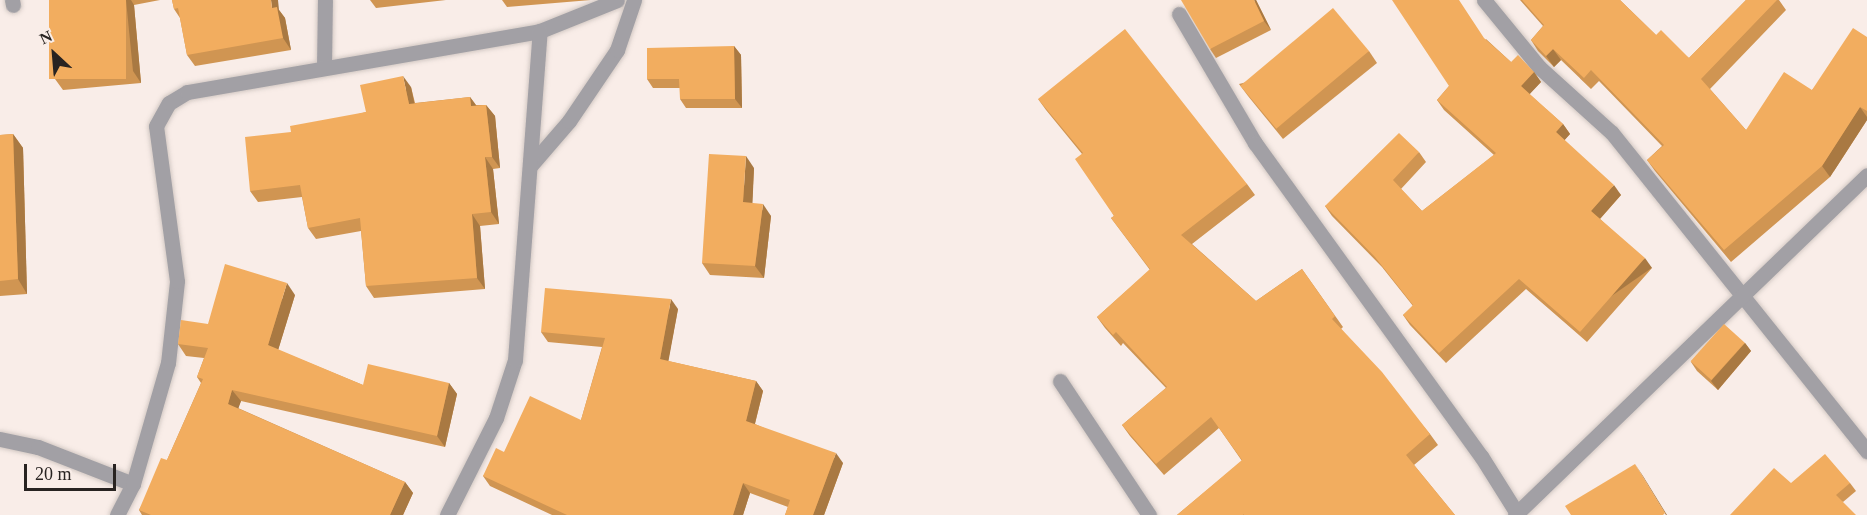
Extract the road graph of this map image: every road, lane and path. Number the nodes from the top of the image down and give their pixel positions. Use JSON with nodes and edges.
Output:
{"nodes":[{"id":1,"x":325,"y":0,"type":"edge"},
{"id":2,"x":617,"y":0,"type":"edge"},
{"id":3,"x":634,"y":0,"type":"edge"},
{"id":4,"x":1484,"y":0,"type":"edge"},
{"id":5,"x":1179,"y":14,"type":"edge"},
{"id":6,"x":540,"y":31,"type":"junction"},
{"id":7,"x":324,"y":68,"type":"junction"},
{"id":8,"x":531,"y":165,"type":"junction"},
{"id":9,"x":1867,"y":175,"type":"edge"},
{"id":10,"x":1741,"y":297,"type":"junction"},
{"id":11,"x":1060,"y":381,"type":"dead end"},
{"id":12,"x":0,"y":439,"type":"edge"},
{"id":13,"x":1867,"y":451,"type":"edge"},
{"id":14,"x":133,"y":484,"type":"junction"},
{"id":15,"x":1517,"y":514,"type":"edge"},
{"id":16,"x":117,"y":515,"type":"edge"},
{"id":17,"x":447,"y":515,"type":"edge"},
{"id":18,"x":1149,"y":515,"type":"edge"}],
"edges":[{"from":1,"to":7,"type":"street"},
{"from":2,"to":6,"type":"street"},
{"from":3,"to":8,"type":"street"},
{"from":4,"to":10,"type":"street"},
{"from":5,"to":15,"type":"street"},
{"from":6,"to":7,"type":"street"},
{"from":6,"to":8,"type":"street"},
{"from":7,"to":14,"type":"street"},
{"from":8,"to":17,"type":"street"},
{"from":9,"to":10,"type":"street"},
{"from":10,"to":13,"type":"street"},
{"from":10,"to":15,"type":"street"},
{"from":11,"to":18,"type":"street"},
{"from":12,"to":14,"type":"street"},
{"from":14,"to":16,"type":"street"}]}
